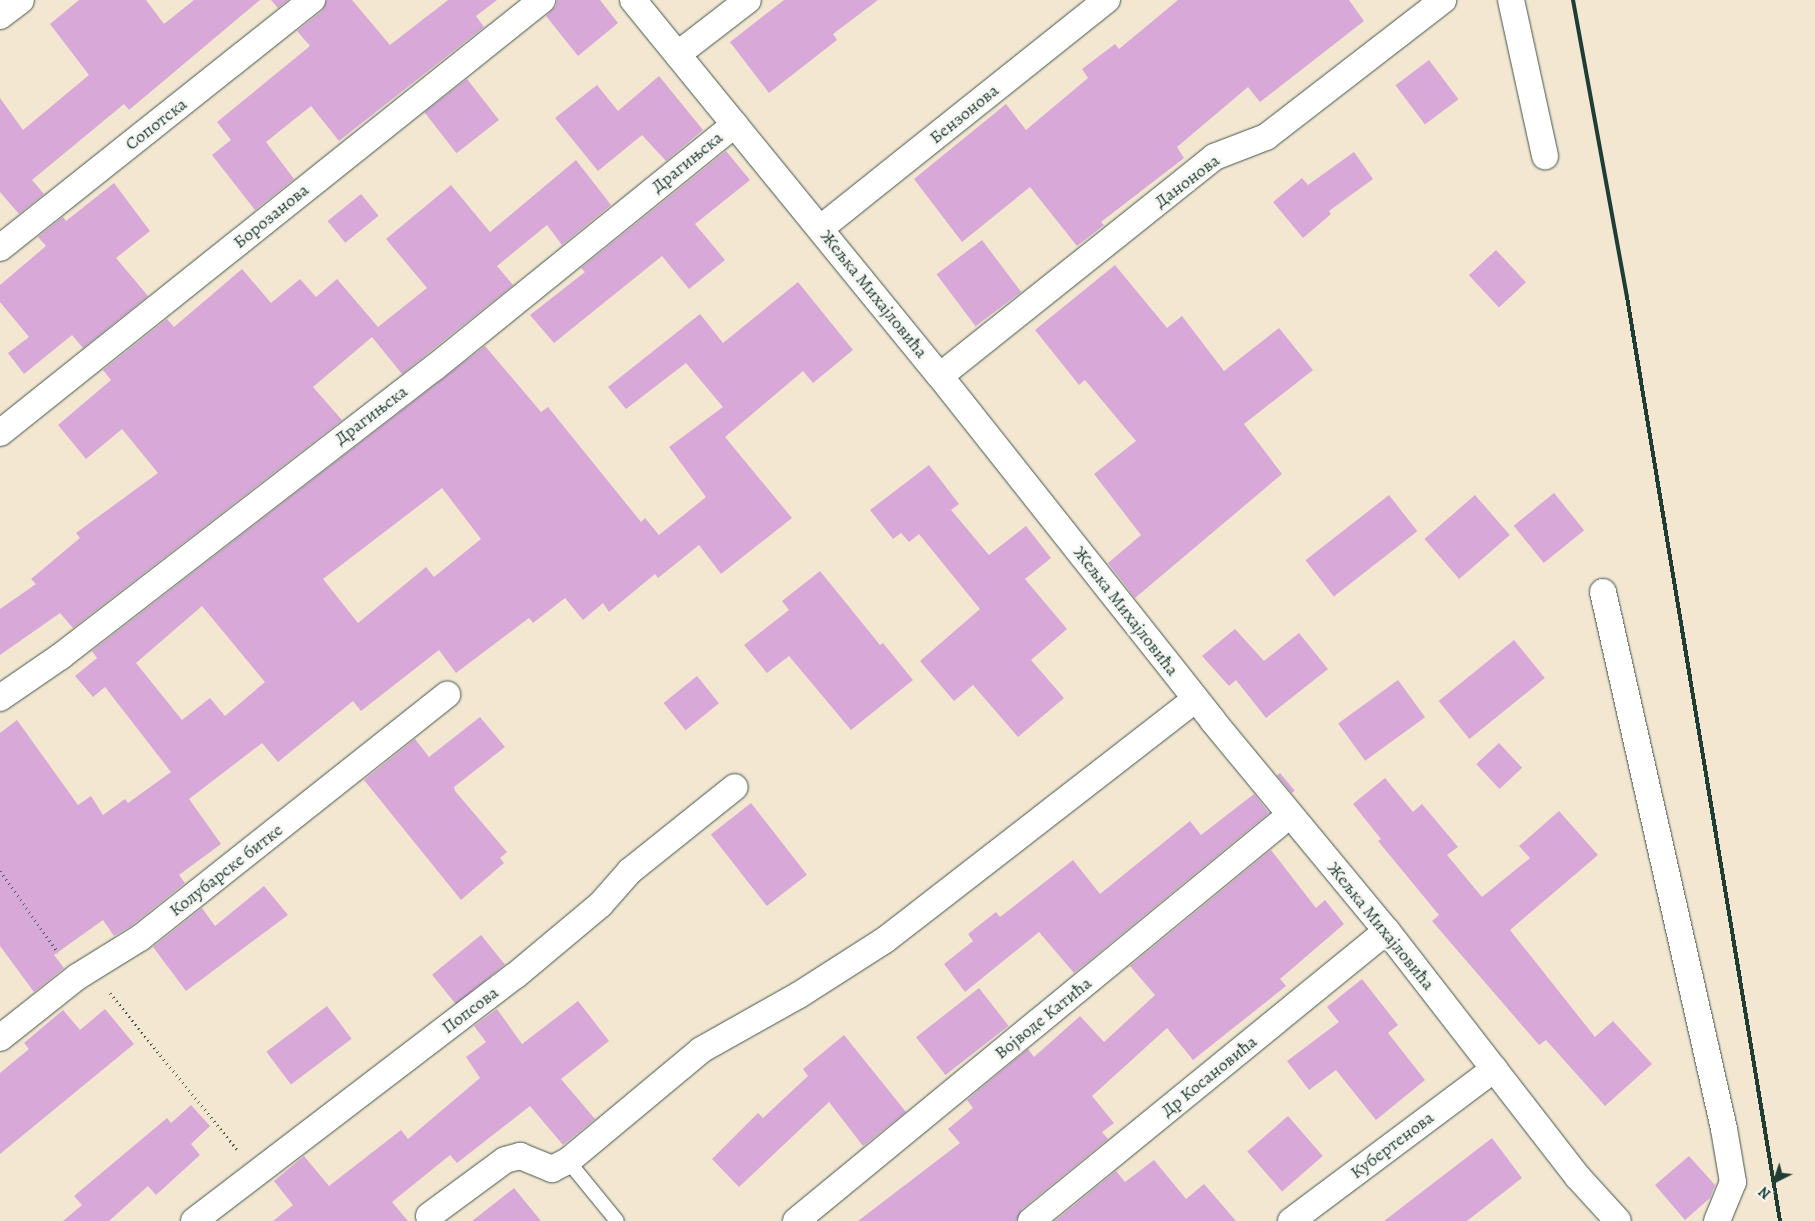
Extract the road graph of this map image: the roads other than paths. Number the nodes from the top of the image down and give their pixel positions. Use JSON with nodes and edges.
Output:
{"nodes":[{"id":1,"x":21,"y":0,"type":"edge"},
{"id":2,"x":312,"y":0,"type":"edge"},
{"id":3,"x":542,"y":0,"type":"edge"},
{"id":4,"x":633,"y":0,"type":"edge"},
{"id":5,"x":748,"y":0,"type":"edge"},
{"id":6,"x":1106,"y":0,"type":"edge"},
{"id":7,"x":1443,"y":0,"type":"edge"},
{"id":8,"x":1511,"y":0,"type":"edge"},
{"id":9,"x":0,"y":16,"type":"edge"},
{"id":10,"x":678,"y":54,"type":"junction"},
{"id":11,"x":735,"y":124,"type":"junction"},
{"id":12,"x":1545,"y":156,"type":"dead end"},
{"id":13,"x":821,"y":228,"type":"junction"},
{"id":14,"x":0,"y":248,"type":"edge"},
{"id":15,"x":940,"y":376,"type":"junction"},
{"id":16,"x":0,"y":433,"type":"edge"},
{"id":17,"x":1603,"y":592,"type":"dead end"},
{"id":18,"x":447,"y":695,"type":"dead end"},
{"id":19,"x":0,"y":698,"type":"edge"},
{"id":20,"x":1196,"y":699,"type":"junction"},
{"id":21,"x":735,"y":787,"type":"dead end"},
{"id":22,"x":1290,"y":814,"type":"junction"},
{"id":23,"x":1387,"y":931,"type":"junction"},
{"id":24,"x":0,"y":1038,"type":"edge"},
{"id":25,"x":1494,"y":1069,"type":"junction"},
{"id":26,"x":568,"y":1161,"type":"junction"},
{"id":27,"x":429,"y":1216,"type":"dead end"},
{"id":28,"x":194,"y":1221,"type":"edge"},
{"id":29,"x":617,"y":1221,"type":"edge"},
{"id":30,"x":796,"y":1221,"type":"edge"},
{"id":31,"x":1031,"y":1221,"type":"edge"},
{"id":32,"x":1290,"y":1221,"type":"edge"},
{"id":33,"x":1618,"y":1221,"type":"edge"},
{"id":34,"x":1718,"y":1221,"type":"edge"}],
"edges":[{"from":1,"to":9,"type":"street"},
{"from":2,"to":14,"type":"street","name":"Сопотска"},
{"from":3,"to":16,"type":"street","name":"Борозанова"},
{"from":4,"to":10,"type":"street","name":"Жељка Михајловића"},
{"from":5,"to":10,"type":"street"},
{"from":6,"to":13,"type":"street","name":"Бензонова"},
{"from":7,"to":15,"type":"street","name":"Данонова"},
{"from":8,"to":12,"type":"street"},
{"from":10,"to":11,"type":"street","name":"Жељка Михајловића"},
{"from":11,"to":13,"type":"street","name":"Жељка Михајловића"},
{"from":11,"to":19,"type":"street","name":"Драгињска"},
{"from":13,"to":15,"type":"street","name":"Жељка Михајловића"},
{"from":15,"to":20,"type":"street","name":"Жељка Михајловића"},
{"from":17,"to":34,"type":"street"},
{"from":18,"to":24,"type":"street","name":"Колубарске битке"},
{"from":20,"to":22,"type":"street","name":"Жељка Михајловића"},
{"from":20,"to":26,"type":"street"},
{"from":21,"to":28,"type":"street","name":"Попсова"},
{"from":22,"to":23,"type":"street","name":"Жељка Михајловића"},
{"from":22,"to":30,"type":"street","name":"Војводе Катића"},
{"from":23,"to":25,"type":"street","name":"Жељка Михајловића"},
{"from":23,"to":31,"type":"street","name":"Др Косановића"},
{"from":25,"to":32,"type":"street","name":"Кубертенова"},
{"from":25,"to":33,"type":"street","name":"Жељка Михајловића"},
{"from":26,"to":27,"type":"street"},
{"from":26,"to":29,"type":"lane"}]}
